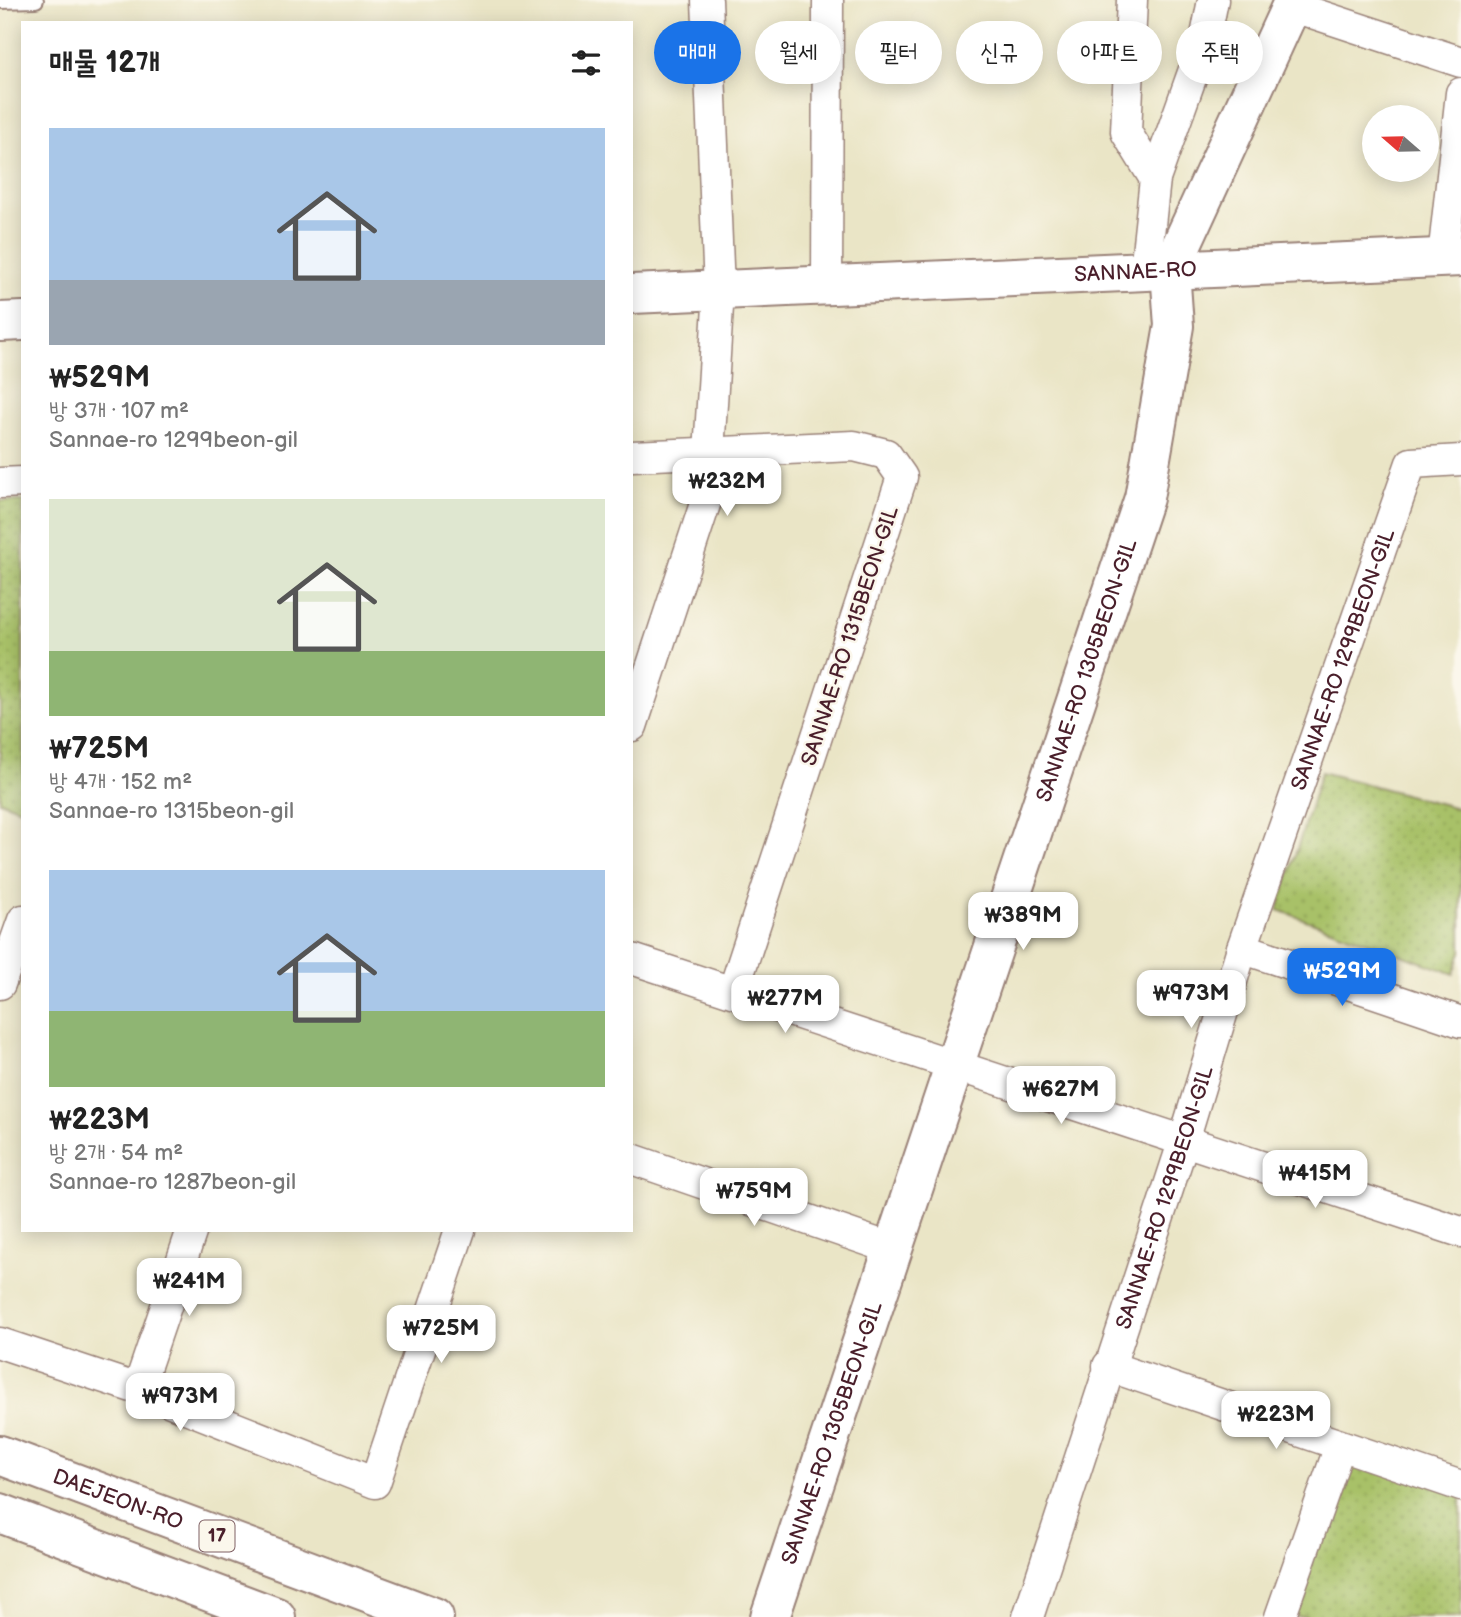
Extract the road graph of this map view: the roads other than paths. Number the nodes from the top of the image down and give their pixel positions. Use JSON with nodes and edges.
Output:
{"nodes":[{"id":1,"x":36,"y":0,"type":"edge"},
{"id":2,"x":707,"y":0,"type":"edge"},
{"id":3,"x":828,"y":0,"type":"edge"},
{"id":4,"x":1132,"y":0,"type":"edge"},
{"id":5,"x":1213,"y":0,"type":"edge"},
{"id":6,"x":0,"y":1,"type":"edge"},
{"id":7,"x":1292,"y":3,"type":"edge"},
{"id":8,"x":1461,"y":62,"type":"edge"},
{"id":9,"x":1461,"y":93,"type":"edge"},
{"id":10,"x":1155,"y":179,"type":"junction"},
{"id":11,"x":1452,"y":257,"type":"edge"},
{"id":12,"x":1158,"y":271,"type":"junction"},
{"id":13,"x":827,"y":286,"type":"junction"},
{"id":14,"x":719,"y":290,"type":"junction"},
{"id":15,"x":633,"y":294,"type":"edge"},
{"id":16,"x":21,"y":321,"type":"edge"},
{"id":17,"x":0,"y":322,"type":"edge"},
{"id":18,"x":708,"y":452,"type":"junction"},
{"id":19,"x":633,"y":456,"type":"edge"},
{"id":20,"x":1461,"y":460,"type":"edge"},
{"id":21,"x":21,"y":482,"type":"edge"},
{"id":22,"x":0,"y":483,"type":"edge"},
{"id":23,"x":633,"y":723,"type":"edge"},
{"id":24,"x":21,"y":926,"type":"edge"},
{"id":25,"x":1242,"y":948,"type":"junction"},
{"id":26,"x":633,"y":959,"type":"edge"},
{"id":27,"x":0,"y":984,"type":"edge"},
{"id":28,"x":733,"y":992,"type":"junction"},
{"id":29,"x":1460,"y":1016,"type":"edge"},
{"id":30,"x":955,"y":1064,"type":"junction"},
{"id":31,"x":1184,"y":1140,"type":"junction"},
{"id":32,"x":633,"y":1159,"type":"edge"},
{"id":33,"x":191,"y":1232,"type":"edge"},
{"id":34,"x":459,"y":1232,"type":"edge"},
{"id":35,"x":1461,"y":1232,"type":"edge"},
{"id":36,"x":893,"y":1250,"type":"junction"},
{"id":37,"x":0,"y":1343,"type":"edge"},
{"id":38,"x":1108,"y":1366,"type":"junction"},
{"id":39,"x":138,"y":1389,"type":"junction"},
{"id":40,"x":1340,"y":1446,"type":"junction"},
{"id":41,"x":0,"y":1455,"type":"edge"},
{"id":42,"x":1461,"y":1486,"type":"edge"},
{"id":43,"x":0,"y":1513,"type":"edge"},
{"id":44,"x":275,"y":1617,"type":"edge"},
{"id":45,"x":434,"y":1617,"type":"edge"},
{"id":46,"x":770,"y":1617,"type":"edge"},
{"id":47,"x":1028,"y":1617,"type":"edge"},
{"id":48,"x":1280,"y":1617,"type":"edge"}],
"edges":[{"from":1,"to":6,"type":"lane"},
{"from":2,"to":14,"type":"street"},
{"from":3,"to":13,"type":"street"},
{"from":4,"to":10,"type":"street"},
{"from":5,"to":10,"type":"street"},
{"from":7,"to":8,"type":"street"},
{"from":7,"to":12,"type":"main road"},
{"from":9,"to":11,"type":"street","name":"SANNAE-RO"},
{"from":10,"to":12,"type":"street"},
{"from":11,"to":12,"type":"main road","name":"SANNAE-RO"},
{"from":12,"to":13,"type":"main road","name":"SANNAE-RO"},
{"from":12,"to":30,"type":"main road","name":"SANNAE-RO 1305BEON-GIL"},
{"from":13,"to":14,"type":"main road","name":"SANNAE-RO"},
{"from":14,"to":15,"type":"main road","name":"SANNAE-RO"},
{"from":14,"to":18,"type":"street"},
{"from":16,"to":17,"type":"main road"},
{"from":18,"to":19,"type":"street","name":"SANNAE-RO 1315BEON-GIL"},
{"from":18,"to":23,"type":"street"},
{"from":18,"to":28,"type":"street","name":"SANNAE-RO 1315BEON-GIL"},
{"from":20,"to":25,"type":"street","name":"SANNAE-RO 1299BEON-GIL"},
{"from":21,"to":22,"type":"street"},
{"from":24,"to":27,"type":"street"},
{"from":25,"to":29,"type":"street"},
{"from":25,"to":31,"type":"street","name":"SANNAE-RO 1299BEON-GIL"},
{"from":26,"to":28,"type":"street"},
{"from":28,"to":30,"type":"street"},
{"from":30,"to":31,"type":"street"},
{"from":30,"to":36,"type":"main road","name":"SANNAE-RO 1305BEON-GIL"},
{"from":31,"to":35,"type":"street"},
{"from":31,"to":38,"type":"street","name":"SANNAE-RO 1299BEON-GIL"},
{"from":32,"to":36,"type":"street"},
{"from":33,"to":39,"type":"street"},
{"from":34,"to":39,"type":"street"},
{"from":36,"to":46,"type":"main road","name":"SANNAE-RO 1305BEON-GIL"},
{"from":37,"to":39,"type":"street"},
{"from":38,"to":40,"type":"street"},
{"from":38,"to":47,"type":"street","name":"SANNAE-RO 1299BEON-GIL"},
{"from":40,"to":42,"type":"street"},
{"from":40,"to":48,"type":"street"},
{"from":41,"to":45,"type":"main road","name":"DAEJEON-RO","number":"17"},
{"from":43,"to":44,"type":"main road"}]}
